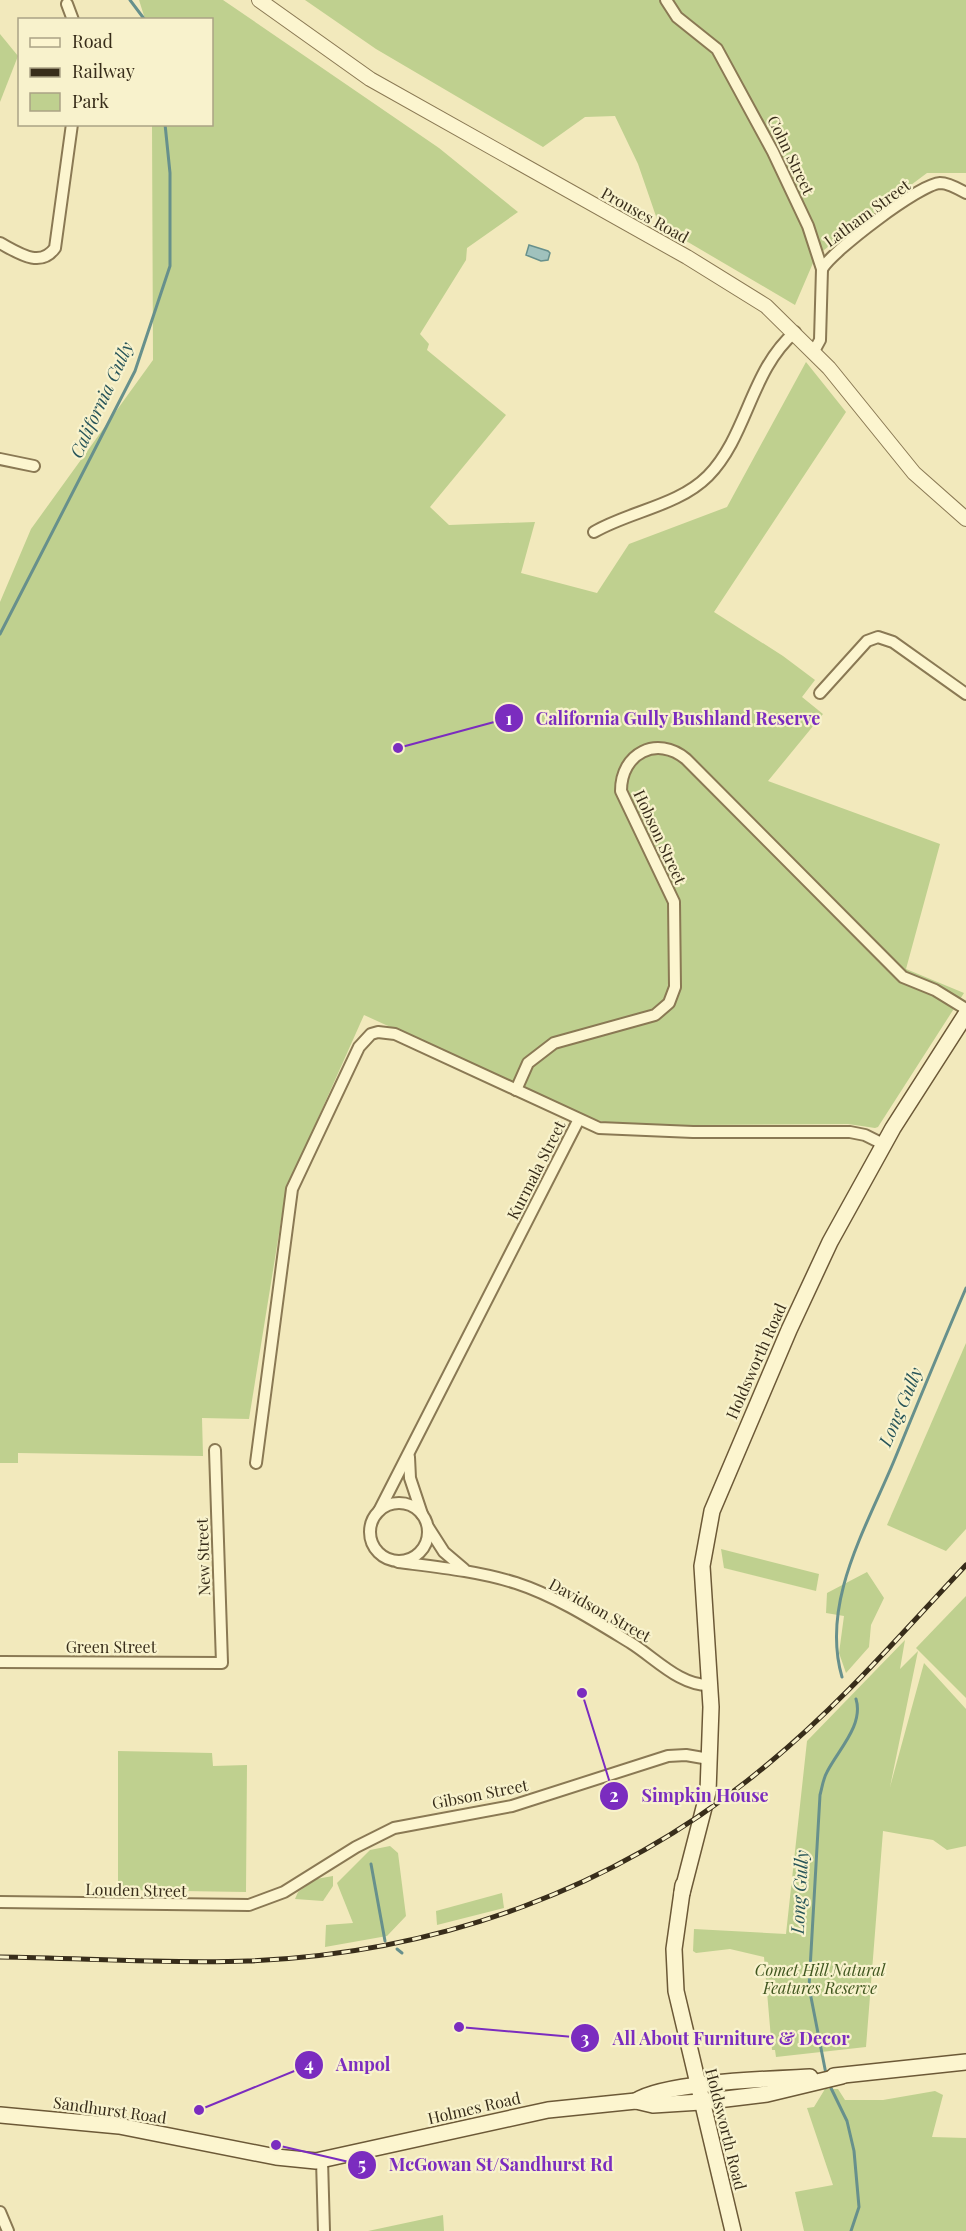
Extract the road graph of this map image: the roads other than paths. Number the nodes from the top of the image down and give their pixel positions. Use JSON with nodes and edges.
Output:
{"nodes":[{"id":1,"x":259,"y":0,"type":"edge"},
{"id":2,"x":666,"y":0,"type":"edge"},
{"id":3,"x":67,"y":4,"type":"dead end"},
{"id":4,"x":72,"y":18,"type":"edge"},
{"id":5,"x":72,"y":126,"type":"edge"},
{"id":6,"x":966,"y":193,"type":"edge"},
{"id":7,"x":0,"y":243,"type":"edge"},
{"id":8,"x":822,"y":269,"type":"junction"},
{"id":9,"x":795,"y":332,"type":"junction"},
{"id":10,"x":814,"y":351,"type":"junction"},
{"id":11,"x":0,"y":459,"type":"edge"},
{"id":12,"x":34,"y":466,"type":"dead end"},
{"id":13,"x":966,"y":519,"type":"edge"},
{"id":14,"x":594,"y":532,"type":"dead end"},
{"id":15,"x":820,"y":693,"type":"dead end"},
{"id":16,"x":966,"y":694,"type":"edge"},
{"id":17,"x":966,"y":1009,"type":"edge"},
{"id":18,"x":966,"y":1014,"type":"edge"},
{"id":19,"x":516,"y":1090,"type":"junction"},
{"id":20,"x":578,"y":1121,"type":"junction"},
{"id":21,"x":883,"y":1144,"type":"junction"},
{"id":22,"x":412,"y":1442,"type":"junction"},
{"id":23,"x":215,"y":1450,"type":"dead end"},
{"id":24,"x":256,"y":1463,"type":"dead end"},
{"id":25,"x":379,"y":1511,"type":"junction"},
{"id":26,"x":424,"y":1519,"type":"junction"},
{"id":27,"x":398,"y":1562,"type":"junction"},
{"id":28,"x":470,"y":1572,"type":"junction"},
{"id":29,"x":0,"y":1662,"type":"edge"},
{"id":30,"x":222,"y":1663,"type":"joint"},
{"id":31,"x":711,"y":1685,"type":"junction"},
{"id":32,"x":709,"y":1759,"type":"junction"},
{"id":33,"x":271,"y":1899,"type":"joint"},
{"id":34,"x":0,"y":1902,"type":"edge"},
{"id":35,"x":966,"y":2061,"type":"edge"},
{"id":36,"x":829,"y":2078,"type":"junction"},
{"id":37,"x":697,"y":2086,"type":"junction"},
{"id":38,"x":636,"y":2101,"type":"junction"},
{"id":39,"x":701,"y":2102,"type":"junction"},
{"id":40,"x":0,"y":2115,"type":"edge"},
{"id":41,"x":322,"y":2160,"type":"junction"},
{"id":42,"x":0,"y":2212,"type":"edge"},
{"id":43,"x":8,"y":2231,"type":"edge"},
{"id":44,"x":324,"y":2231,"type":"edge"},
{"id":45,"x":733,"y":2231,"type":"edge"}],
"edges":[{"from":1,"to":9,"type":"street","name":"Prouses Road"},
{"from":2,"to":8,"type":"street","name":"Cohn Street"},
{"from":3,"to":4,"type":"street"},
{"from":5,"to":7,"type":"street"},
{"from":6,"to":8,"type":"street","name":"Latham Street"},
{"from":8,"to":10,"type":"street","name":"Cohn Street"},
{"from":9,"to":10,"type":"street","name":"Prouses Road"},
{"from":9,"to":14,"type":"street"},
{"from":10,"to":13,"type":"street","name":"Prouses Road"},
{"from":11,"to":12,"type":"street"},
{"from":15,"to":16,"type":"street"},
{"from":17,"to":19,"type":"street","name":"Hobson Street"},
{"from":18,"to":21,"type":"main road","name":"Holdsworth Road"},
{"from":19,"to":20,"type":"street"},
{"from":19,"to":24,"type":"street"},
{"from":20,"to":21,"type":"street","name":"Kurmala Street"},
{"from":20,"to":22,"type":"street","name":"Kurmala Street"},
{"from":21,"to":31,"type":"main road","name":"Holdsworth Road"},
{"from":22,"to":25,"type":"street","name":"Kurmala Street"},
{"from":22,"to":26,"type":"street","name":"Kurmala Street"},
{"from":23,"to":30,"type":"street","name":"New Street"},
{"from":25,"to":26,"type":"street"},
{"from":25,"to":27,"type":"street"},
{"from":26,"to":27,"type":"street"},
{"from":26,"to":28,"type":"street","name":"Davidson Street"},
{"from":27,"to":28,"type":"street","name":"Davidson Street"},
{"from":28,"to":31,"type":"street","name":"Davidson Street"},
{"from":29,"to":30,"type":"street","name":"Green Street"},
{"from":31,"to":32,"type":"main road","name":"Holdsworth Road"},
{"from":32,"to":33,"type":"street","name":"Gibson Street"},
{"from":32,"to":37,"type":"main road","name":"Holdsworth Road"},
{"from":33,"to":34,"type":"street","name":"Louden Street"},
{"from":35,"to":36,"type":"main road","name":"Holmes Road"},
{"from":36,"to":37,"type":"main road","name":"Holmes Road"},
{"from":36,"to":39,"type":"main road","name":"Holmes Road"},
{"from":37,"to":38,"type":"main road","name":"Holmes Road"},
{"from":37,"to":39,"type":"main road","name":"Holdsworth Road"},
{"from":38,"to":39,"type":"main road","name":"Holmes Road"},
{"from":38,"to":41,"type":"main road","name":"Holmes Road"},
{"from":39,"to":45,"type":"main road","name":"Holdsworth Road"},
{"from":40,"to":41,"type":"main road","name":"Sandhurst Road"},
{"from":41,"to":44,"type":"street"},
{"from":42,"to":43,"type":"street"}]}
